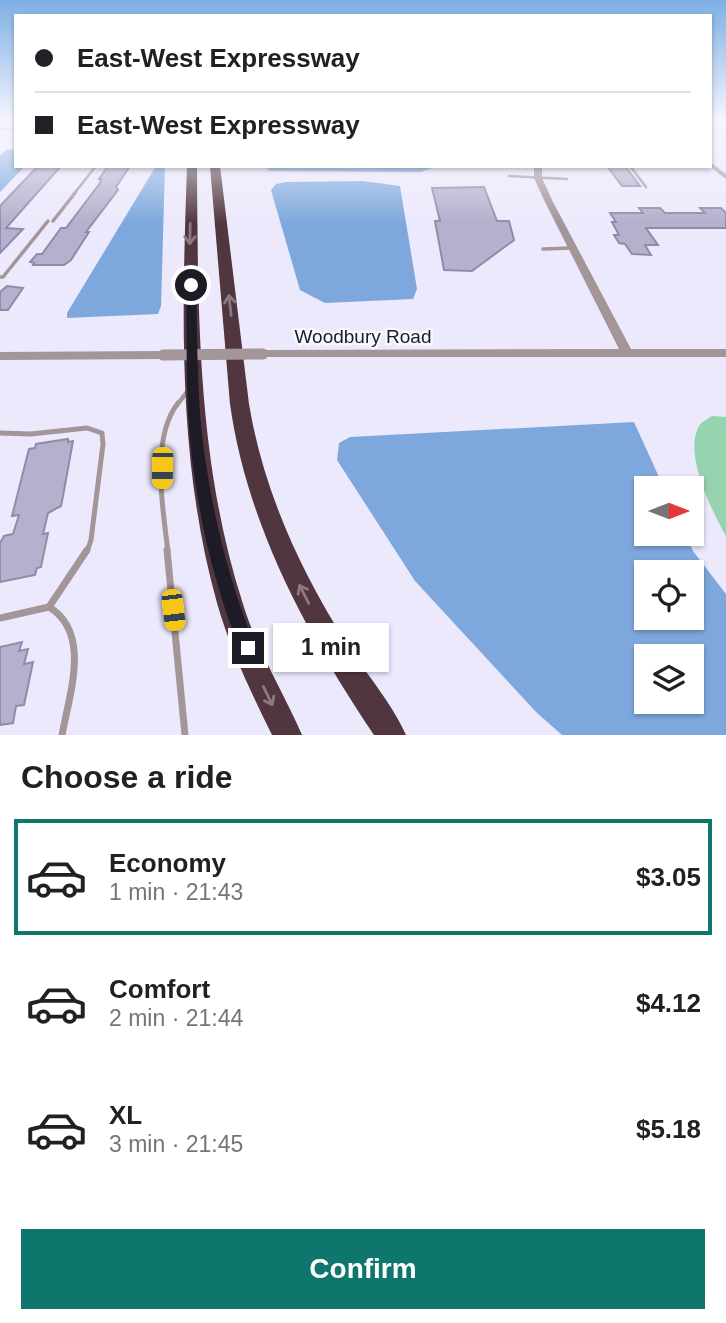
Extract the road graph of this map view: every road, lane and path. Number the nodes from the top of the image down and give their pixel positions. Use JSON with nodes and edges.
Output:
{"nodes":[{"id":1,"x":712,"y":166,"type":"edge"},
{"id":2,"x":94,"y":168,"type":"edge"},
{"id":3,"x":191,"y":168,"type":"edge"},
{"id":4,"x":215,"y":168,"type":"edge"},
{"id":5,"x":538,"y":168,"type":"edge"},
{"id":6,"x":632,"y":168,"type":"edge"},
{"id":7,"x":509,"y":176,"type":"dead end"},
{"id":8,"x":726,"y":177,"type":"edge"},
{"id":9,"x":538,"y":178,"type":"junction"},
{"id":10,"x":567,"y":180,"type":"dead end"},
{"id":11,"x":646,"y":187,"type":"dead end"},
{"id":12,"x":573,"y":248,"type":"junction"},
{"id":13,"x":543,"y":249,"type":"dead end"},
{"id":14,"x":0,"y":277,"type":"edge"},
{"id":15,"x":627,"y":353,"type":"junction"},
{"id":16,"x":726,"y":353,"type":"edge"},
{"id":17,"x":0,"y":356,"type":"edge"},
{"id":18,"x":193,"y":385,"type":"junction"},
{"id":19,"x":0,"y":433,"type":"edge"},
{"id":20,"x":49,"y":607,"type":"junction"},
{"id":21,"x":0,"y":618,"type":"edge"},
{"id":22,"x":62,"y":735,"type":"edge"},
{"id":23,"x":185,"y":735,"type":"edge"},
{"id":24,"x":288,"y":735,"type":"edge"},
{"id":25,"x":391,"y":735,"type":"edge"}],
"edges":[{"from":1,"to":8,"type":"street"},
{"from":2,"to":14,"type":"lane"},
{"from":3,"to":18,"type":"highway","one_way":true},
{"from":25,"to":4,"type":"highway","one_way":true},
{"from":5,"to":9,"type":"street"},
{"from":6,"to":11,"type":"lane"},
{"from":7,"to":9,"type":"lane"},
{"from":9,"to":10,"type":"lane"},
{"from":9,"to":12,"type":"street"},
{"from":12,"to":13,"type":"lane"},
{"from":12,"to":15,"type":"street"},
{"from":15,"to":16,"type":"street","name":"Woodbury Road"},
{"from":15,"to":17,"type":"street","name":"Woodbury Road","bridge":true},
{"from":18,"to":23,"type":"lane"},
{"from":18,"to":24,"type":"highway","one_way":true},
{"from":19,"to":20,"type":"lane"},
{"from":20,"to":21,"type":"lane"},
{"from":20,"to":22,"type":"lane"}]}
